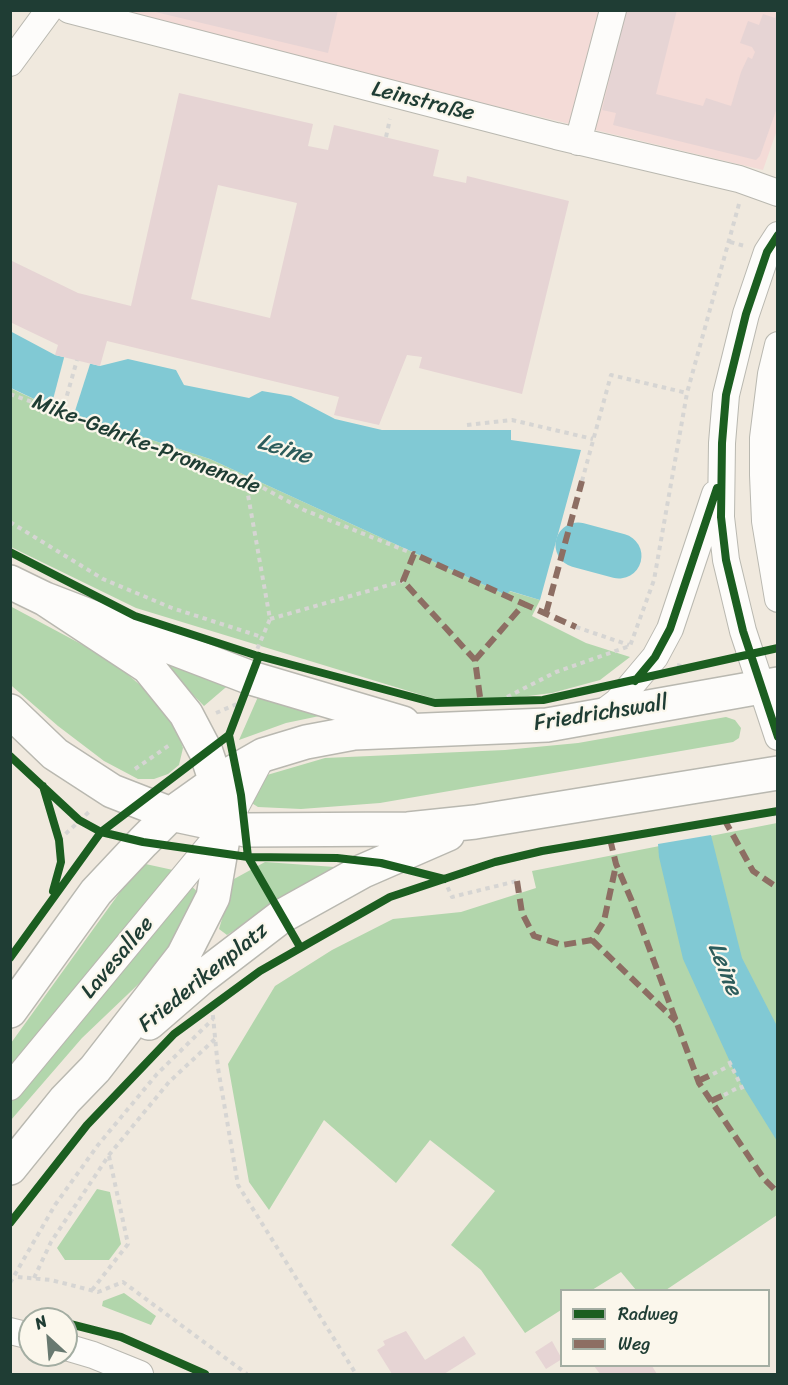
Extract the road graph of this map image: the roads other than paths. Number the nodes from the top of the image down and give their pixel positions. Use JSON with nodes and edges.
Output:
{"nodes":[{"id":1,"x":49,"y":10,"type":"edge"},
{"id":2,"x":69,"y":10,"type":"edge"},
{"id":3,"x":613,"y":10,"type":"edge"},
{"id":4,"x":10,"y":63,"type":"edge"},
{"id":5,"x":578,"y":142,"type":"junction"},
{"id":6,"x":777,"y":193,"type":"edge"},
{"id":7,"x":777,"y":235,"type":"edge"},
{"id":8,"x":777,"y":345,"type":"edge"},
{"id":9,"x":722,"y":474,"type":"junction"},
{"id":10,"x":10,"y":582,"type":"edge"},
{"id":11,"x":45,"y":599,"type":"junction"},
{"id":12,"x":777,"y":599,"type":"edge"},
{"id":13,"x":768,"y":686,"type":"edge"},
{"id":14,"x":10,"y":711,"type":"edge"},
{"id":15,"x":597,"y":717,"type":"junction"},
{"id":16,"x":423,"y":729,"type":"junction"},
{"id":17,"x":777,"y":736,"type":"edge"},
{"id":18,"x":263,"y":755,"type":"junction"},
{"id":19,"x":777,"y":773,"type":"edge"},
{"id":20,"x":216,"y":782,"type":"junction"},
{"id":21,"x":171,"y":814,"type":"junction"},
{"id":22,"x":476,"y":822,"type":"junction"},
{"id":23,"x":225,"y":827,"type":"junction"},
{"id":24,"x":10,"y":1011,"type":"edge"},
{"id":25,"x":95,"y":1069,"type":"junction"},
{"id":26,"x":10,"y":1087,"type":"edge"},
{"id":27,"x":10,"y":1168,"type":"edge"},
{"id":28,"x":78,"y":1351,"type":"edge"},
{"id":29,"x":140,"y":1374,"type":"edge"}],
"edges":[{"from":1,"to":4,"type":"street"},
{"from":2,"to":5,"type":"street","name":"Leinstraße"},
{"from":3,"to":5,"type":"street"},
{"from":5,"to":6,"type":"street","name":"Leinstraße"},
{"from":7,"to":9,"type":"street"},
{"from":8,"to":12,"type":"street"},
{"from":9,"to":13,"type":"street"},
{"from":9,"to":15,"type":"street"},
{"from":10,"to":11,"type":"main road"},
{"from":11,"to":16,"type":"main road"},
{"from":11,"to":20,"type":"main road","name":"Friederikenplatz"},
{"from":13,"to":15,"type":"main road","name":"Friedrichswall"},
{"from":13,"to":17,"type":"street"},
{"from":14,"to":21,"type":"main road"},
{"from":15,"to":16,"type":"main road","name":"Friedrichswall"},
{"from":16,"to":18,"type":"main road"},
{"from":18,"to":20,"type":"main road"},
{"from":18,"to":23,"type":"street","name":"Friederikenplatz"},
{"from":19,"to":22,"type":"main road"},
{"from":20,"to":21,"type":"main road"},
{"from":20,"to":23,"type":"main road","name":"Friederikenplatz"},
{"from":21,"to":23,"type":"main road"},
{"from":21,"to":24,"type":"main road"},
{"from":22,"to":23,"type":"main road"},
{"from":22,"to":25,"type":"main road","name":"Friederikenplatz"},
{"from":23,"to":25,"type":"main road","name":"Friederikenplatz"},
{"from":23,"to":26,"type":"street","name":"Lavesallee"},
{"from":25,"to":27,"type":"main road"},
{"from":28,"to":29,"type":"street"}]}
